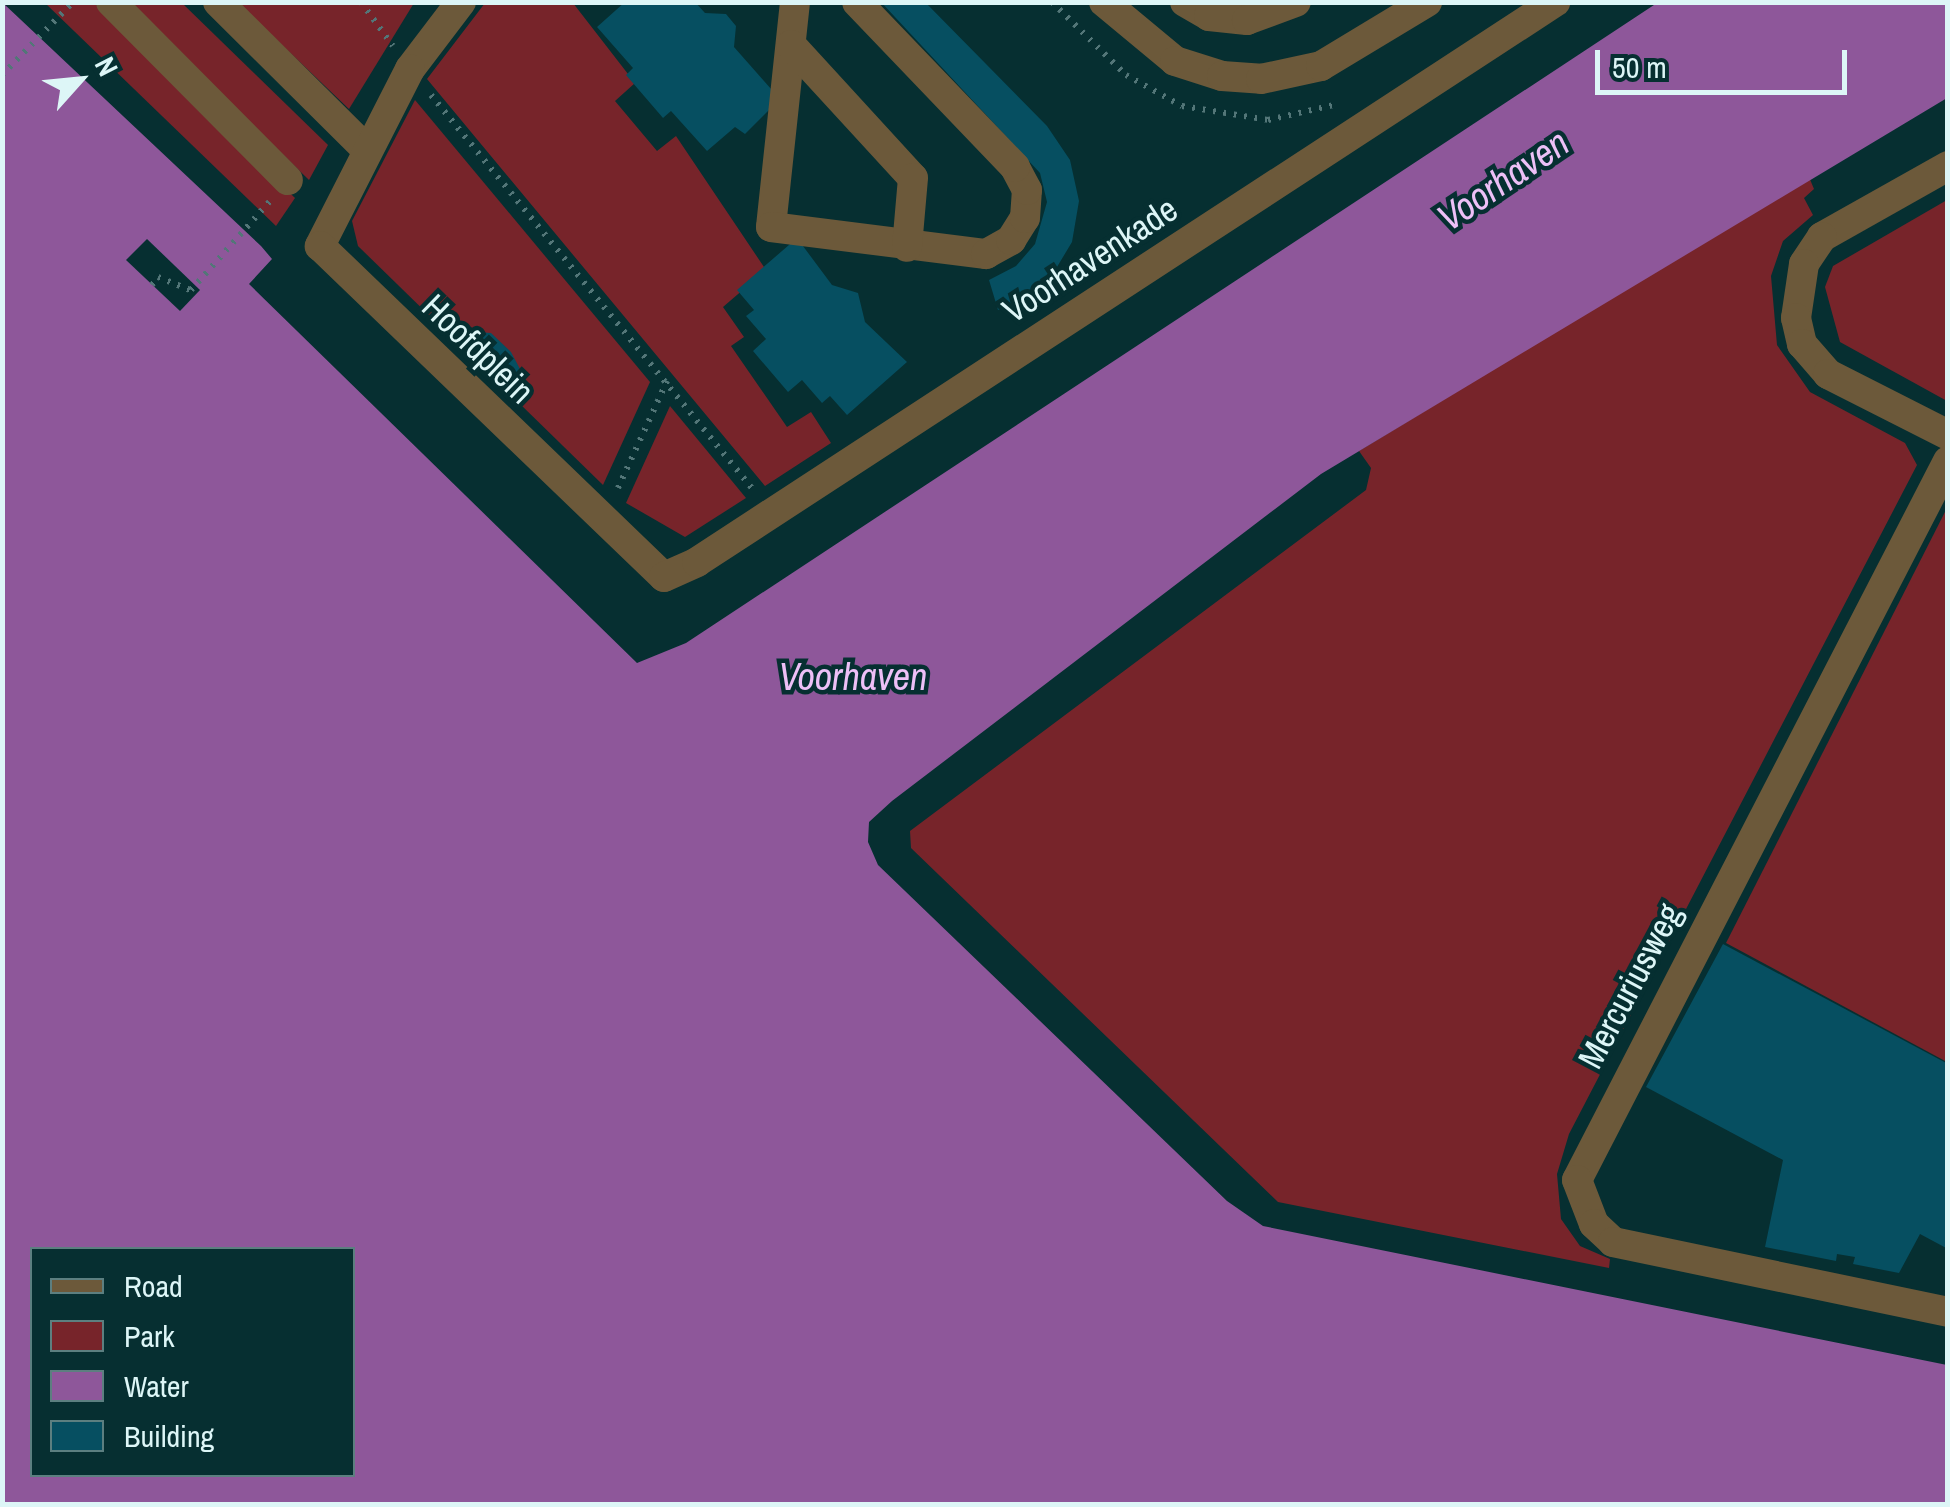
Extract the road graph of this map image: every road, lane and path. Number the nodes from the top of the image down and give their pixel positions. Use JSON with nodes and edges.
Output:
{"nodes":[{"id":1,"x":72,"y":2,"type":"edge"},
{"id":2,"x":110,"y":2,"type":"edge"},
{"id":3,"x":218,"y":2,"type":"edge"},
{"id":4,"x":360,"y":2,"type":"edge"},
{"id":5,"x":461,"y":2,"type":"edge"},
{"id":6,"x":794,"y":2,"type":"edge"},
{"id":7,"x":857,"y":2,"type":"edge"},
{"id":8,"x":1104,"y":2,"type":"edge"},
{"id":9,"x":1185,"y":2,"type":"edge"},
{"id":10,"x":1296,"y":2,"type":"edge"},
{"id":11,"x":1426,"y":2,"type":"edge"},
{"id":12,"x":1554,"y":2,"type":"edge"},
{"id":13,"x":791,"y":45,"type":"junction"},
{"id":14,"x":410,"y":70,"type":"junction"},
{"id":15,"x":2,"y":75,"type":"edge"},
{"id":16,"x":366,"y":149,"type":"junction"},
{"id":17,"x":1948,"y":166,"type":"edge"},
{"id":18,"x":288,"y":180,"type":"dead end"},
{"id":19,"x":262,"y":210,"type":"dead end"},
{"id":20,"x":907,"y":247,"type":"junction"},
{"id":21,"x":152,"y":285,"type":"dead end"},
{"id":22,"x":668,"y":382,"type":"junction"},
{"id":23,"x":1948,"y":434,"type":"edge"},
{"id":24,"x":1948,"y":461,"type":"edge"},
{"id":25,"x":618,"y":488,"type":"dead end"},
{"id":26,"x":772,"y":512,"type":"junction"},
{"id":27,"x":664,"y":577,"type":"joint"},
{"id":28,"x":1948,"y":1312,"type":"edge"}],
"edges":[{"from":1,"to":15,"type":"path"},
{"from":2,"to":18,"type":"street"},
{"from":3,"to":16,"type":"street"},
{"from":4,"to":14,"type":"path"},
{"from":5,"to":14,"type":"street"},
{"from":6,"to":13,"type":"street"},
{"from":7,"to":20,"type":"street"},
{"from":8,"to":11,"type":"street"},
{"from":9,"to":10,"type":"street"},
{"from":12,"to":26,"type":"street","name":"Voorhavenkade"},
{"from":13,"to":20,"type":"street"},
{"from":13,"to":20,"type":"street"},
{"from":14,"to":16,"type":"street"},
{"from":14,"to":22,"type":"path"},
{"from":16,"to":27,"type":"street","name":"Hoofdplein"},
{"from":17,"to":23,"type":"street"},
{"from":19,"to":21,"type":"path"},
{"from":22,"to":25,"type":"path"},
{"from":22,"to":26,"type":"path"},
{"from":24,"to":28,"type":"street","name":"Mercuriusweg"},
{"from":26,"to":27,"type":"street","name":"Voorhavenkade"}]}
